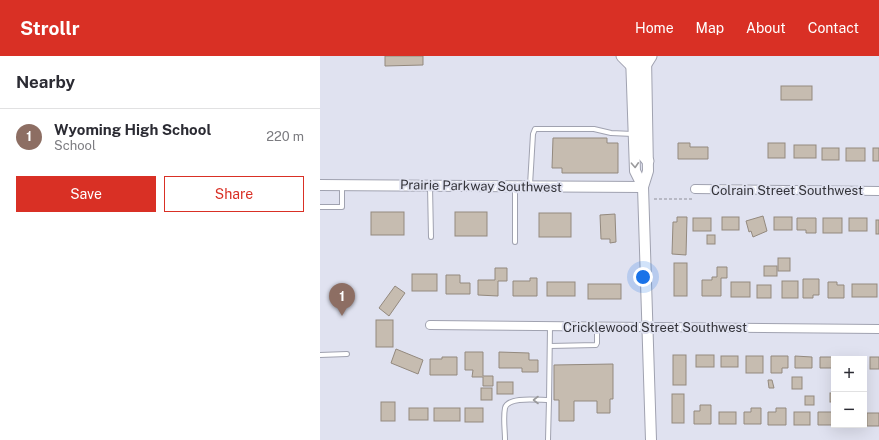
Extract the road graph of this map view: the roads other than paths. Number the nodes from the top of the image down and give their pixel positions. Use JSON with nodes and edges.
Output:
{"nodes":[{"id":1,"x":622,"y":56,"type":"edge"},
{"id":2,"x":645,"y":58,"type":"edge"},
{"id":3,"x":632,"y":61,"type":"edge"},
{"id":4,"x":637,"y":134,"type":"junction"},
{"id":5,"x":648,"y":161,"type":"junction"},
{"id":6,"x":320,"y":185,"type":"edge"},
{"id":7,"x":342,"y":185,"type":"junction"},
{"id":8,"x":430,"y":186,"type":"junction"},
{"id":9,"x":515,"y":186,"type":"junction"},
{"id":10,"x":530,"y":187,"type":"junction"},
{"id":11,"x":643,"y":187,"type":"junction"},
{"id":12,"x":695,"y":190,"type":"dead end"},
{"id":13,"x":879,"y":191,"type":"edge"},
{"id":14,"x":320,"y":208,"type":"edge"},
{"id":15,"x":431,"y":237,"type":"dead end"},
{"id":16,"x":515,"y":242,"type":"dead end"},
{"id":17,"x":430,"y":325,"type":"dead end"},
{"id":18,"x":550,"y":326,"type":"junction"},
{"id":19,"x":597,"y":327,"type":"junction"},
{"id":20,"x":646,"y":327,"type":"junction"},
{"id":21,"x":879,"y":329,"type":"edge"},
{"id":22,"x":550,"y":346,"type":"junction"},
{"id":23,"x":347,"y":354,"type":"dead end"},
{"id":24,"x":320,"y":355,"type":"edge"},
{"id":25,"x":549,"y":400,"type":"junction"},
{"id":26,"x":505,"y":440,"type":"edge"},
{"id":27,"x":548,"y":440,"type":"edge"},
{"id":28,"x":651,"y":440,"type":"edge"}],
"edges":[{"from":1,"to":3,"type":"main road"},
{"from":2,"to":4,"type":"main road"},
{"from":2,"to":5,"type":"street"},
{"from":3,"to":4,"type":"street"},
{"from":4,"to":5,"type":"main road"},
{"from":4,"to":10,"type":"lane"},
{"from":4,"to":11,"type":"street","one_way":true},
{"from":5,"to":11,"type":"street"},
{"from":6,"to":7,"type":"street","name":"Prairie Parkway Southwest"},
{"from":7,"to":8,"type":"street","name":"Prairie Parkway Southwest"},
{"from":7,"to":14,"type":"lane"},
{"from":8,"to":9,"type":"street","name":"Prairie Parkway Southwest"},
{"from":8,"to":15,"type":"lane"},
{"from":9,"to":10,"type":"street","name":"Prairie Parkway Southwest"},
{"from":9,"to":16,"type":"lane"},
{"from":10,"to":11,"type":"street","name":"Prairie Parkway Southwest"},
{"from":11,"to":20,"type":"street"},
{"from":12,"to":13,"type":"street","name":"Colrain Street Southwest"},
{"from":17,"to":18,"type":"street","name":"Cricklewood Street Southwest"},
{"from":18,"to":19,"type":"street","name":"Cricklewood Street Southwest"},
{"from":18,"to":22,"type":"lane"},
{"from":19,"to":20,"type":"street","name":"Cricklewood Street Southwest"},
{"from":19,"to":22,"type":"lane"},
{"from":20,"to":21,"type":"street","name":"Cricklewood Street Southwest"},
{"from":20,"to":28,"type":"street"},
{"from":22,"to":25,"type":"lane"},
{"from":23,"to":24,"type":"lane"},
{"from":25,"to":26,"type":"lane","one_way":true},
{"from":25,"to":27,"type":"lane"}]}
